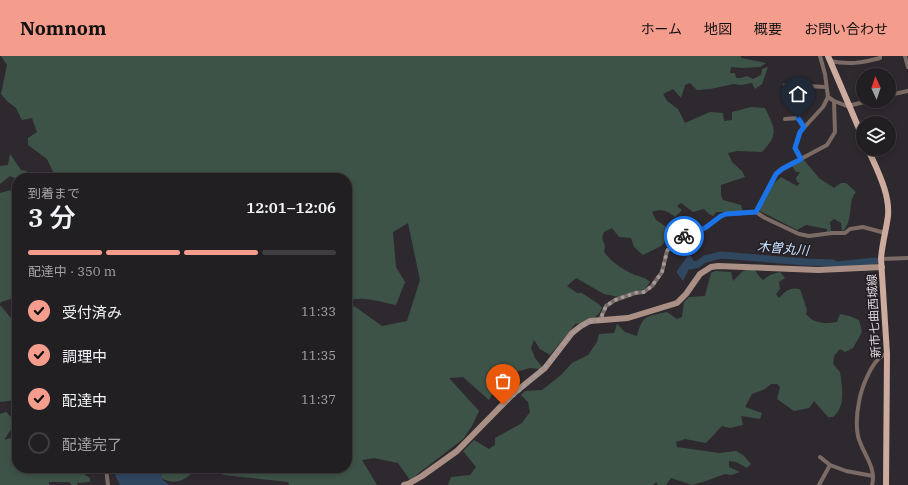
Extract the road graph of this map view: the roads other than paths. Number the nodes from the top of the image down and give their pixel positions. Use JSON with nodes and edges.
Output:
{"nodes":[{"id":1,"x":820,"y":56,"type":"edge"},
{"id":2,"x":880,"y":56,"type":"edge"},
{"id":3,"x":905,"y":56,"type":"edge"},
{"id":4,"x":829,"y":58,"type":"edge"},
{"id":5,"x":908,"y":67,"type":"edge"},
{"id":6,"x":785,"y":85,"type":"dead end"},
{"id":7,"x":826,"y":87,"type":"junction"},
{"id":8,"x":908,"y":91,"type":"edge"},
{"id":9,"x":896,"y":94,"type":"edge"},
{"id":10,"x":828,"y":97,"type":"junction"},
{"id":11,"x":834,"y":101,"type":"junction"},
{"id":12,"x":856,"y":104,"type":"edge"},
{"id":13,"x":849,"y":105,"type":"junction"},
{"id":14,"x":785,"y":119,"type":"dead end"},
{"id":15,"x":856,"y":122,"type":"edge"},
{"id":16,"x":804,"y":127,"type":"junction"},
{"id":17,"x":871,"y":156,"type":"edge"},
{"id":18,"x":801,"y":159,"type":"junction"},
{"id":19,"x":756,"y":212,"type":"junction"},
{"id":20,"x":885,"y":232,"type":"junction"},
{"id":21,"x":908,"y":258,"type":"edge"},
{"id":22,"x":881,"y":259,"type":"junction"},
{"id":23,"x":882,"y":267,"type":"junction"},
{"id":24,"x":600,"y":320,"type":"junction"},
{"id":25,"x":887,"y":354,"type":"junction"},
{"id":26,"x":820,"y":457,"type":"dead end"},
{"id":27,"x":830,"y":465,"type":"junction"},
{"id":28,"x":107,"y":473,"type":"edge"},
{"id":29,"x":873,"y":476,"type":"junction"},
{"id":30,"x":108,"y":485,"type":"edge"},
{"id":31,"x":404,"y":485,"type":"edge"},
{"id":32,"x":820,"y":485,"type":"edge"},
{"id":33,"x":872,"y":485,"type":"edge"},
{"id":34,"x":886,"y":485,"type":"edge"}],
"edges":[{"from":1,"to":7,"type":"street"},
{"from":2,"to":4,"type":"street"},
{"from":3,"to":5,"type":"street"},
{"from":4,"to":13,"type":"main road"},
{"from":6,"to":7,"type":"street"},
{"from":7,"to":10,"type":"street"},
{"from":8,"to":9,"type":"street"},
{"from":10,"to":11,"type":"street"},
{"from":10,"to":16,"type":"street"},
{"from":11,"to":13,"type":"street"},
{"from":11,"to":18,"type":"street"},
{"from":12,"to":13,"type":"street"},
{"from":13,"to":15,"type":"main road"},
{"from":14,"to":16,"type":"street"},
{"from":16,"to":18,"type":"street"},
{"from":17,"to":20,"type":"main road","name":"新市七曲西城線"},
{"from":18,"to":19,"type":"street"},
{"from":19,"to":20,"type":"street"},
{"from":19,"to":24,"type":"street"},
{"from":20,"to":22,"type":"main road","name":"新市七曲西城線"},
{"from":21,"to":22,"type":"street"},
{"from":22,"to":23,"type":"main road","name":"新市七曲西城線"},
{"from":23,"to":24,"type":"street"},
{"from":23,"to":25,"type":"main road","name":"新市七曲西城線"},
{"from":24,"to":31,"type":"street"},
{"from":25,"to":29,"type":"street"},
{"from":25,"to":34,"type":"main road","name":"新市七曲西城線"},
{"from":26,"to":27,"type":"street"},
{"from":27,"to":29,"type":"street"},
{"from":27,"to":32,"type":"street"},
{"from":28,"to":30,"type":"street"},
{"from":29,"to":33,"type":"street"}]}
